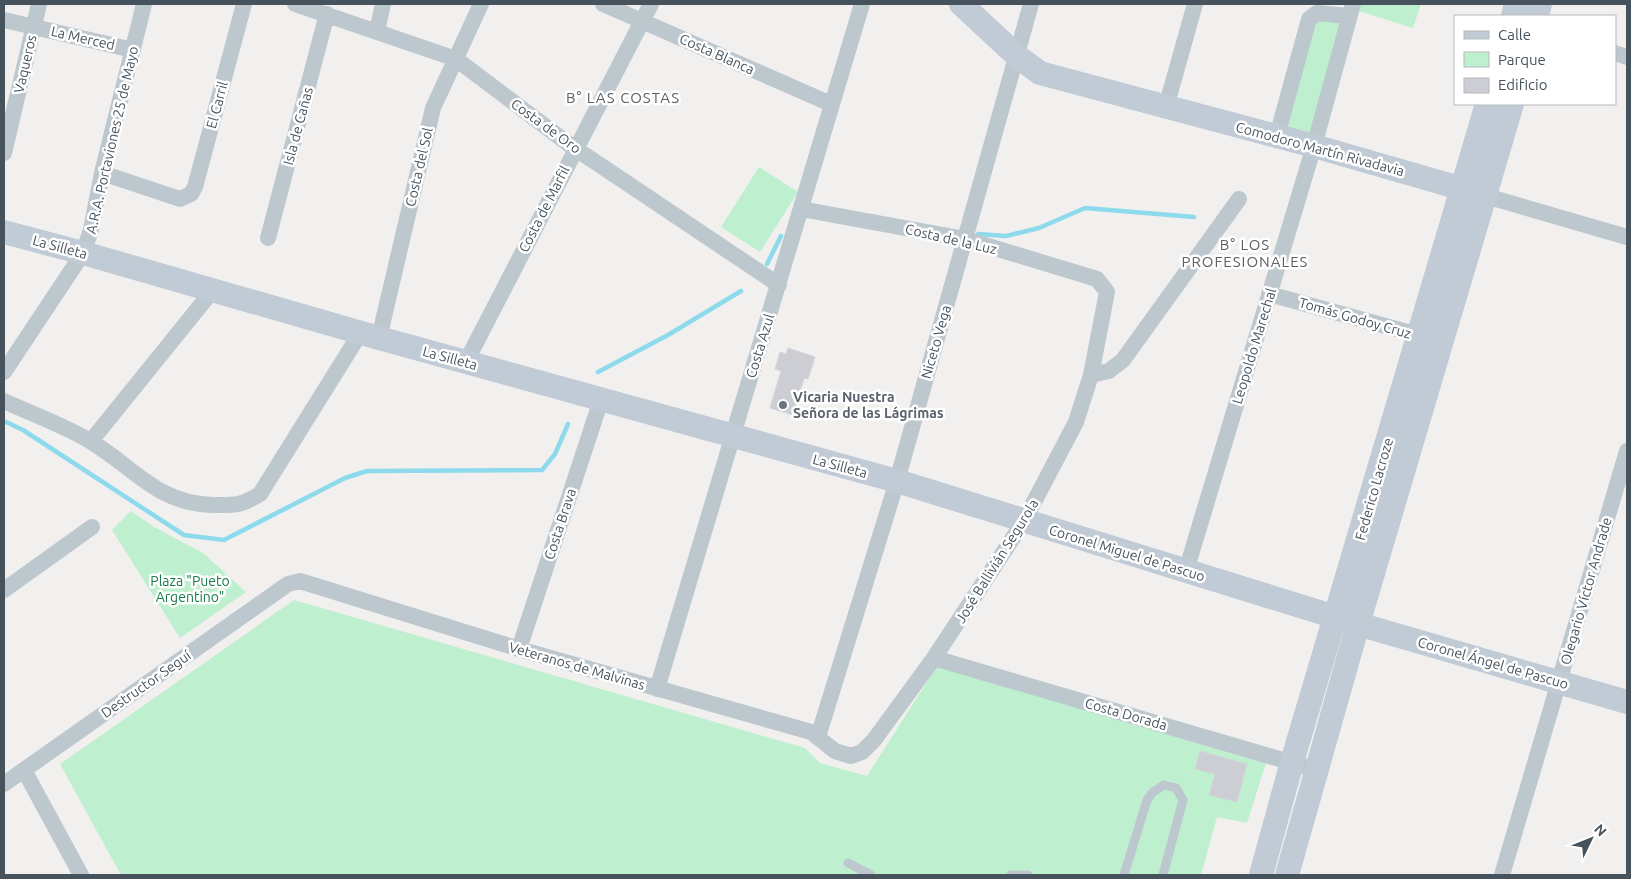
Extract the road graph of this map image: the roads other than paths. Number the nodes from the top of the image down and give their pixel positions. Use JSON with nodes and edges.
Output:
{"nodes":[{"id":1,"x":39,"y":4,"type":"edge"},
{"id":2,"x":144,"y":4,"type":"edge"},
{"id":3,"x":244,"y":4,"type":"edge"},
{"id":4,"x":295,"y":4,"type":"edge"},
{"id":5,"x":383,"y":4,"type":"edge"},
{"id":6,"x":481,"y":4,"type":"edge"},
{"id":7,"x":603,"y":4,"type":"edge"},
{"id":8,"x":651,"y":4,"type":"edge"},
{"id":9,"x":862,"y":4,"type":"edge"},
{"id":10,"x":962,"y":4,"type":"edge"},
{"id":11,"x":1031,"y":4,"type":"edge"},
{"id":12,"x":1195,"y":4,"type":"edge"},
{"id":13,"x":1351,"y":10,"type":"edge"},
{"id":14,"x":327,"y":14,"type":"junction"},
{"id":15,"x":4,"y":20,"type":"edge"},
{"id":16,"x":641,"y":21,"type":"junction"},
{"id":17,"x":34,"y":27,"type":"junction"},
{"id":18,"x":377,"y":31,"type":"junction"},
{"id":19,"x":133,"y":50,"type":"junction"},
{"id":20,"x":1016,"y":56,"type":"junction"},
{"id":21,"x":456,"y":59,"type":"junction"},
{"id":22,"x":831,"y":104,"type":"junction"},
{"id":23,"x":1487,"y":105,"type":"edge"},
{"id":24,"x":1512,"y":105,"type":"edge"},
{"id":25,"x":1166,"y":107,"type":"junction"},
{"id":26,"x":1277,"y":136,"type":"junction"},
{"id":27,"x":1314,"y":146,"type":"junction"},
{"id":28,"x":575,"y":149,"type":"junction"},
{"id":29,"x":4,"y":152,"type":"edge"},
{"id":30,"x":102,"y":173,"type":"junction"},
{"id":31,"x":1463,"y":188,"type":"junction"},
{"id":32,"x":1486,"y":196,"type":"junction"},
{"id":33,"x":1239,"y":199,"type":"dead end"},
{"id":34,"x":801,"y":209,"type":"junction"},
{"id":35,"x":4,"y":232,"type":"edge"},
{"id":36,"x":1627,"y":237,"type":"edge"},
{"id":37,"x":268,"y":238,"type":"dead end"},
{"id":38,"x":964,"y":239,"type":"junction"},
{"id":39,"x":83,"y":252,"type":"junction"},
{"id":40,"x":1097,"y":280,"type":"joint"},
{"id":41,"x":779,"y":285,"type":"junction"},
{"id":42,"x":214,"y":290,"type":"junction"},
{"id":43,"x":1269,"y":294,"type":"junction"},
{"id":44,"x":370,"y":335,"type":"junction"},
{"id":45,"x":1418,"y":336,"type":"junction"},
{"id":46,"x":1442,"y":341,"type":"junction"},
{"id":47,"x":466,"y":362,"type":"junction"},
{"id":48,"x":4,"y":372,"type":"edge"},
{"id":49,"x":1091,"y":375,"type":"junction"},
{"id":50,"x":4,"y":400,"type":"edge"},
{"id":51,"x":602,"y":400,"type":"junction"},
{"id":52,"x":733,"y":437,"type":"junction"},
{"id":53,"x":91,"y":442,"type":"junction"},
{"id":54,"x":1627,"y":451,"type":"edge"},
{"id":55,"x":897,"y":482,"type":"junction"},
{"id":56,"x":1024,"y":522,"type":"junction"},
{"id":57,"x":92,"y":527,"type":"dead end"},
{"id":58,"x":1186,"y":572,"type":"junction"},
{"id":59,"x":288,"y":584,"type":"joint"},
{"id":60,"x":4,"y":590,"type":"edge"},
{"id":61,"x":1347,"y":621,"type":"junction"},
{"id":62,"x":519,"y":649,"type":"junction"},
{"id":63,"x":934,"y":658,"type":"junction"},
{"id":64,"x":1560,"y":683,"type":"junction"},
{"id":65,"x":657,"y":689,"type":"junction"},
{"id":66,"x":1627,"y":702,"type":"edge"},
{"id":67,"x":818,"y":737,"type":"junction"},
{"id":68,"x":862,"y":752,"type":"joint"},
{"id":69,"x":1292,"y":762,"type":"junction"},
{"id":70,"x":24,"y":770,"type":"junction"},
{"id":71,"x":1317,"y":770,"type":"junction"},
{"id":72,"x":4,"y":784,"type":"edge"},
{"id":73,"x":848,"y":863,"type":"dead end"},
{"id":74,"x":81,"y":875,"type":"edge"},
{"id":75,"x":871,"y":875,"type":"edge"},
{"id":76,"x":1011,"y":875,"type":"edge"},
{"id":77,"x":1028,"y":875,"type":"edge"},
{"id":78,"x":1124,"y":875,"type":"edge"},
{"id":79,"x":1163,"y":875,"type":"edge"},
{"id":80,"x":1261,"y":875,"type":"edge"},
{"id":81,"x":1288,"y":875,"type":"edge"},
{"id":82,"x":1502,"y":875,"type":"edge"}],
"edges":[{"from":1,"to":17,"type":"street","name":"Vaqueros"},
{"from":2,"to":19,"type":"street","name":"A.R.A. Portaviones 25 de Mayo"},
{"from":3,"to":30,"type":"street","name":"El Carril"},
{"from":4,"to":14,"type":"street","name":"Costa de Oro"},
{"from":5,"to":18,"type":"street"},
{"from":6,"to":21,"type":"street","name":"Costa del Sol"},
{"from":7,"to":16,"type":"street","name":"Costa Blanca"},
{"from":8,"to":16,"type":"street","name":"Costa de Marfil"},
{"from":9,"to":22,"type":"street","name":"Costa Azul"},
{"from":10,"to":20,"type":"street","name":"Comodoro Martín Rivadavia"},
{"from":11,"to":20,"type":"street","name":"Niceto Vega"},
{"from":12,"to":25,"type":"street"},
{"from":13,"to":26,"type":"street"},
{"from":13,"to":27,"type":"street","name":"Leopoldo Marechal"},
{"from":14,"to":18,"type":"street","name":"Costa de Oro"},
{"from":14,"to":37,"type":"street","name":"Isla de Cañas"},
{"from":15,"to":17,"type":"street","name":"La Merced"},
{"from":16,"to":22,"type":"street","name":"Costa Blanca"},
{"from":16,"to":28,"type":"street","name":"Costa de Marfil"},
{"from":17,"to":19,"type":"street","name":"La Merced"},
{"from":17,"to":29,"type":"street","name":"Vaqueros"},
{"from":18,"to":21,"type":"street","name":"Costa de Oro"},
{"from":19,"to":30,"type":"street","name":"A.R.A. Portaviones 25 de Mayo"},
{"from":20,"to":25,"type":"street","name":"Comodoro Martín Rivadavia"},
{"from":20,"to":38,"type":"street","name":"Niceto Vega"},
{"from":21,"to":28,"type":"street","name":"Costa de Oro"},
{"from":21,"to":44,"type":"street","name":"Costa del Sol"},
{"from":22,"to":34,"type":"street","name":"Costa Azul"},
{"from":23,"to":31,"type":"street","name":"Federico Lacroze"},
{"from":24,"to":32,"type":"street","name":"Federico Lacroze"},
{"from":25,"to":26,"type":"street","name":"Comodoro Martín Rivadavia"},
{"from":26,"to":27,"type":"street","name":"Comodoro Martín Rivadavia"},
{"from":27,"to":31,"type":"street","name":"Comodoro Martín Rivadavia"},
{"from":27,"to":43,"type":"street","name":"Leopoldo Marechal"},
{"from":28,"to":41,"type":"street","name":"Costa de Oro"},
{"from":28,"to":47,"type":"street","name":"Costa de Marfil"},
{"from":30,"to":39,"type":"street","name":"A.R.A. Portaviones 25 de Mayo"},
{"from":31,"to":32,"type":"street","name":"Comodoro Martín Rivadavia"},
{"from":31,"to":45,"type":"street","name":"Federico Lacroze"},
{"from":32,"to":36,"type":"street","name":"Comodoro Martín Rivadavia"},
{"from":32,"to":46,"type":"street","name":"Federico Lacroze"},
{"from":33,"to":49,"type":"street"},
{"from":34,"to":38,"type":"street","name":"Costa de la Luz"},
{"from":34,"to":41,"type":"street","name":"Costa Azul"},
{"from":35,"to":39,"type":"street","name":"La Silleta"},
{"from":38,"to":40,"type":"street","name":"Costa de la Luz"},
{"from":38,"to":55,"type":"street","name":"Niceto Vega"},
{"from":39,"to":42,"type":"street","name":"La Silleta"},
{"from":39,"to":48,"type":"street","name":"A.R.A. Portaviones 25 de Mayo"},
{"from":40,"to":49,"type":"street","name":"José Ballivián Segurola"},
{"from":41,"to":52,"type":"street","name":"Costa Azul"},
{"from":42,"to":44,"type":"street","name":"La Silleta"},
{"from":42,"to":53,"type":"street"},
{"from":43,"to":45,"type":"street","name":"Tomás Godoy Cruz"},
{"from":43,"to":58,"type":"street","name":"Leopoldo Marechal"},
{"from":44,"to":47,"type":"street","name":"La Silleta"},
{"from":44,"to":53,"type":"street","name":"Costa del Sol"},
{"from":45,"to":46,"type":"street","name":"Tomás Godoy Cruz"},
{"from":45,"to":61,"type":"street","name":"Federico Lacroze"},
{"from":46,"to":61,"type":"street","name":"Federico Lacroze"},
{"from":47,"to":51,"type":"street","name":"La Silleta"},
{"from":49,"to":56,"type":"street","name":"José Ballivián Segurola"},
{"from":50,"to":53,"type":"street"},
{"from":51,"to":52,"type":"street","name":"La Silleta"},
{"from":51,"to":62,"type":"street","name":"Costa Brava"},
{"from":52,"to":55,"type":"street","name":"La Silleta"},
{"from":52,"to":65,"type":"street","name":"Costa Azul"},
{"from":54,"to":64,"type":"street","name":"Olegario Víctor Andrade"},
{"from":55,"to":56,"type":"street","name":"Coronel Miguel de Pascuo"},
{"from":55,"to":67,"type":"street","name":"Niceto Vega"},
{"from":56,"to":58,"type":"street","name":"Coronel Miguel de Pascuo"},
{"from":56,"to":63,"type":"street","name":"José Ballivián Segurola"},
{"from":57,"to":60,"type":"street"},
{"from":58,"to":61,"type":"street","name":"Coronel Miguel de Pascuo"},
{"from":59,"to":62,"type":"street","name":"Veteranos de Malvinas"},
{"from":59,"to":70,"type":"street","name":"Destructor Seguí"},
{"from":61,"to":64,"type":"street","name":"Coronel Ángel de Pascuo"},
{"from":61,"to":69,"type":"street","name":"Federico Lacroze"},
{"from":61,"to":71,"type":"street","name":"Federico Lacroze"},
{"from":62,"to":65,"type":"street","name":"Veteranos de Malvinas"},
{"from":63,"to":68,"type":"street","name":"José Ballivián Segurola"},
{"from":63,"to":69,"type":"street","name":"Costa Dorada"},
{"from":64,"to":66,"type":"street","name":"Coronel Ángel de Pascuo"},
{"from":64,"to":82,"type":"street","name":"Olegario Víctor Andrade"},
{"from":65,"to":67,"type":"street","name":"Veteranos de Malvinas"},
{"from":67,"to":68,"type":"street","name":"Veteranos de Malvinas"},
{"from":69,"to":71,"type":"street","name":"Costa Dorada"},
{"from":69,"to":80,"type":"street","name":"Federico Lacroze"},
{"from":70,"to":72,"type":"street","name":"Destructor Seguí"},
{"from":70,"to":74,"type":"street"},
{"from":71,"to":81,"type":"street","name":"Federico Lacroze"},
{"from":73,"to":75,"type":"lane"},
{"from":76,"to":77,"type":"lane"},
{"from":78,"to":79,"type":"lane"}]}
